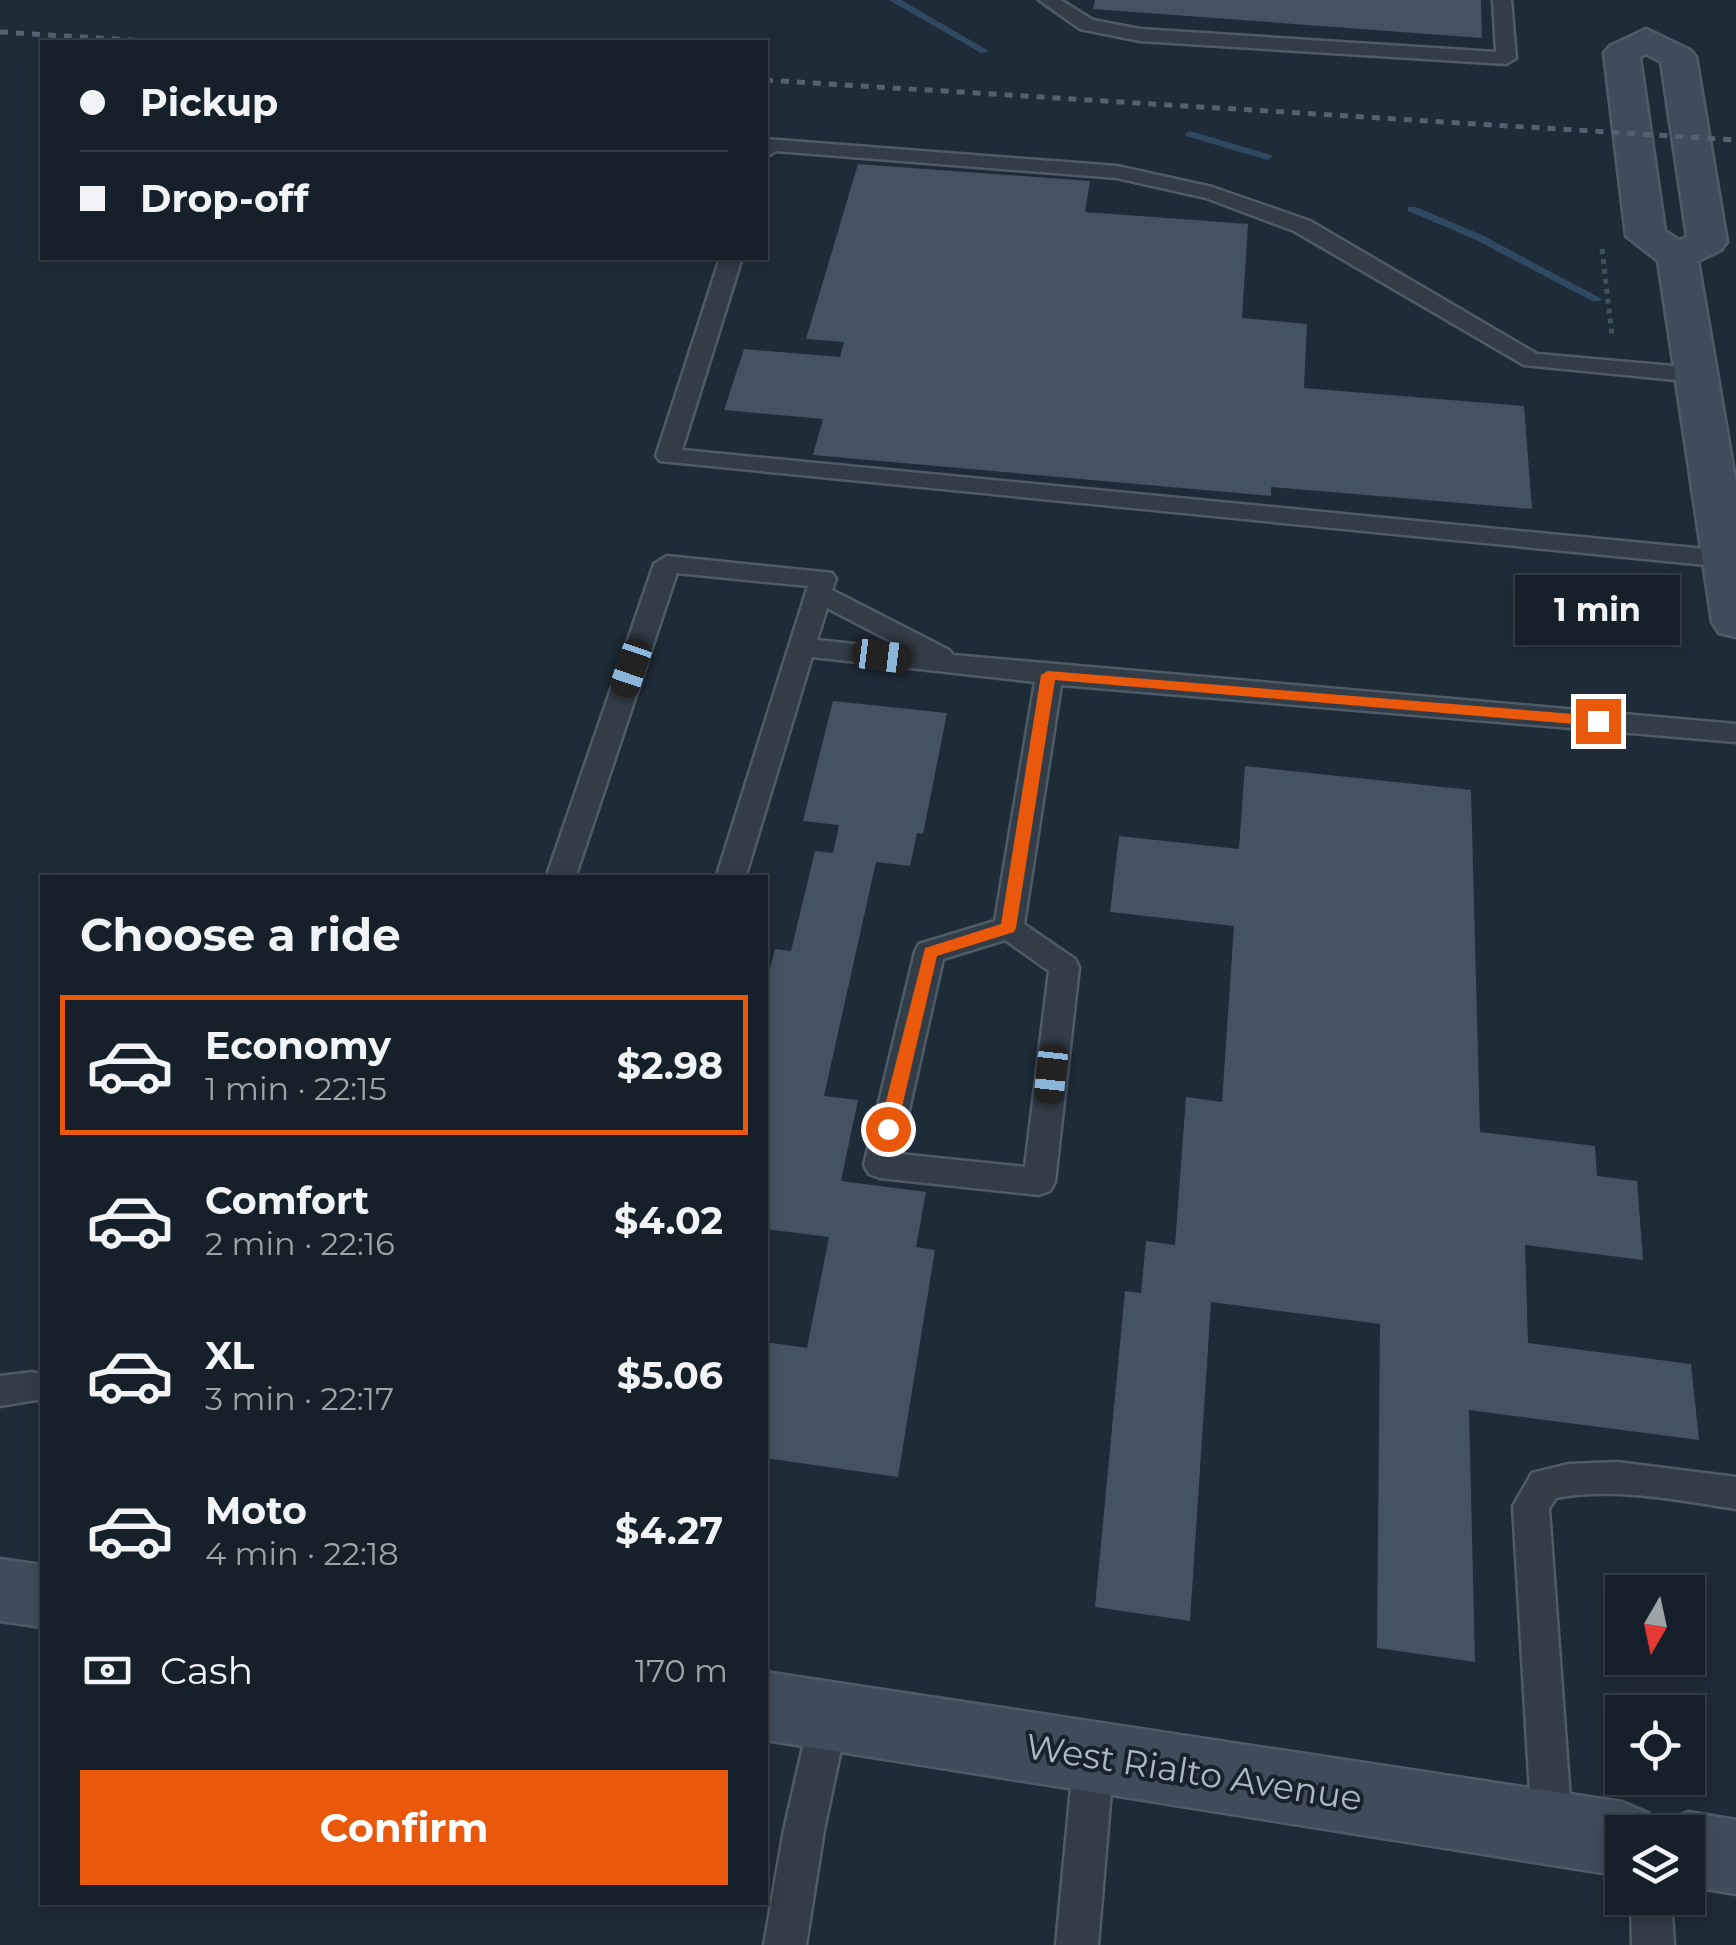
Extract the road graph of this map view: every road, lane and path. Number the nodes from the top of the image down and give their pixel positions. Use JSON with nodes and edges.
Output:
{"nodes":[{"id":1,"x":1048,"y":0,"type":"edge"},
{"id":2,"x":1502,"y":0,"type":"edge"},
{"id":3,"x":1638,"y":0,"type":"edge"},
{"id":4,"x":1646,"y":40,"type":"junction"},
{"id":5,"x":768,"y":144,"type":"edge"},
{"id":6,"x":1600,"y":236,"type":"dead end"},
{"id":7,"x":1677,"y":256,"type":"junction"},
{"id":8,"x":730,"y":260,"type":"edge"},
{"id":9,"x":1589,"y":365,"type":"junction"},
{"id":10,"x":1696,"y":375,"type":"junction"},
{"id":11,"x":1726,"y":559,"type":"junction"},
{"id":12,"x":819,"y":594,"type":"junction"},
{"id":13,"x":1736,"y":622,"type":"edge"},
{"id":14,"x":802,"y":647,"type":"junction"},
{"id":15,"x":960,"y":666,"type":"junction"},
{"id":16,"x":1048,"y":675,"type":"junction"},
{"id":17,"x":1736,"y":733,"type":"edge"},
{"id":18,"x":561,"y":875,"type":"edge"},
{"id":19,"x":731,"y":875,"type":"edge"},
{"id":20,"x":1008,"y":928,"type":"junction"},
{"id":21,"x":1736,"y":1493,"type":"edge"},
{"id":22,"x":0,"y":1590,"type":"edge"},
{"id":23,"x":40,"y":1596,"type":"edge"},
{"id":24,"x":797,"y":1711,"type":"edge"},
{"id":25,"x":1094,"y":1756,"type":"junction"},
{"id":26,"x":1552,"y":1827,"type":"junction"},
{"id":27,"x":1605,"y":1836,"type":"edge"},
{"id":28,"x":1705,"y":1852,"type":"edge"},
{"id":29,"x":1736,"y":1857,"type":"edge"},
{"id":30,"x":1652,"y":1915,"type":"edge"},
{"id":31,"x":785,"y":1945,"type":"edge"},
{"id":32,"x":1077,"y":1945,"type":"edge"},
{"id":33,"x":1653,"y":1945,"type":"edge"}],
"edges":[{"from":1,"to":2,"type":"lane"},
{"from":3,"to":4,"type":"main road"},
{"from":4,"to":7,"type":"main road"},
{"from":4,"to":7,"type":"main road"},
{"from":5,"to":9,"type":"lane"},
{"from":6,"to":9,"type":"path"},
{"from":7,"to":10,"type":"main road"},
{"from":8,"to":11,"type":"lane"},
{"from":9,"to":10,"type":"lane"},
{"from":10,"to":11,"type":"main road"},
{"from":11,"to":13,"type":"main road"},
{"from":12,"to":14,"type":"lane"},
{"from":12,"to":15,"type":"lane"},
{"from":12,"to":18,"type":"lane"},
{"from":14,"to":15,"type":"lane"},
{"from":14,"to":19,"type":"lane"},
{"from":15,"to":16,"type":"lane"},
{"from":16,"to":17,"type":"lane"},
{"from":16,"to":20,"type":"lane"},
{"from":20,"to":20,"type":"lane"},
{"from":21,"to":26,"type":"lane"},
{"from":22,"to":23,"type":"main road"},
{"from":24,"to":25,"type":"main road","name":"West Rialto Avenue"},
{"from":24,"to":31,"type":"lane"},
{"from":25,"to":26,"type":"main road","name":"West Rialto Avenue"},
{"from":25,"to":32,"type":"lane"},
{"from":26,"to":27,"type":"main road","name":"West Rialto Avenue"},
{"from":28,"to":29,"type":"main road"},
{"from":30,"to":33,"type":"lane"}]}
